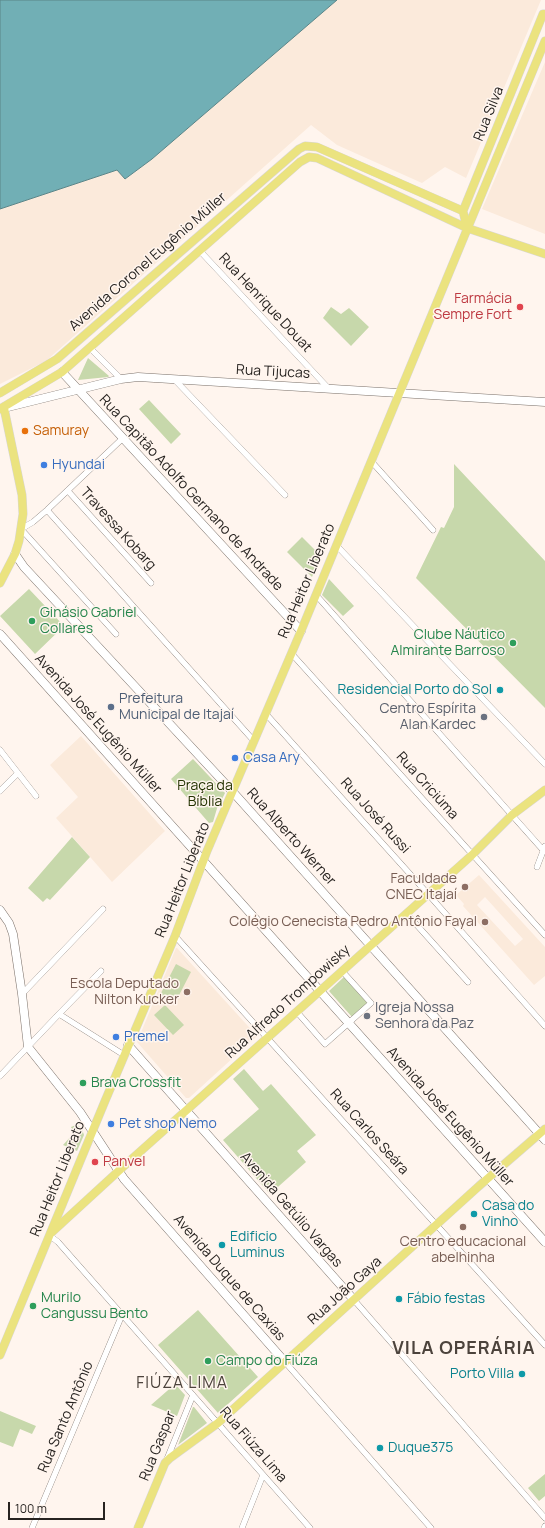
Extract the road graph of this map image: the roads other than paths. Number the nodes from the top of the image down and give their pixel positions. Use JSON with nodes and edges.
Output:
{"nodes":[{"id":1,"x":544,"y":13,"type":"edge"},
{"id":2,"x":545,"y":41,"type":"edge"},
{"id":3,"x":463,"y":211,"type":"junction"},
{"id":4,"x":467,"y":228,"type":"junction"},
{"id":5,"x":200,"y":251,"type":"junction"},
{"id":6,"x":545,"y":254,"type":"edge"},
{"id":7,"x":90,"y":348,"type":"junction"},
{"id":8,"x":62,"y":372,"type":"junction"},
{"id":9,"x":121,"y":379,"type":"junction"},
{"id":10,"x":174,"y":379,"type":"junction"},
{"id":11,"x":78,"y":389,"type":"junction"},
{"id":12,"x":329,"y":389,"type":"junction"},
{"id":13,"x":0,"y":393,"type":"edge"},
{"id":14,"x":399,"y":393,"type":"junction"},
{"id":15,"x":545,"y":402,"type":"edge"},
{"id":16,"x":2,"y":408,"type":"edge"},
{"id":17,"x":123,"y":438,"type":"junction"},
{"id":18,"x":371,"y":461,"type":"junction"},
{"id":19,"x":68,"y":491,"type":"junction"},
{"id":20,"x":284,"y":494,"type":"dead end"},
{"id":21,"x":47,"y":510,"type":"junction"},
{"id":22,"x":21,"y":529,"type":"junction"},
{"id":23,"x":433,"y":530,"type":"dead end"},
{"id":24,"x":336,"y":545,"type":"junction"},
{"id":25,"x":15,"y":554,"type":"junction"},
{"id":26,"x":0,"y":583,"type":"edge"},
{"id":27,"x":151,"y":583,"type":"dead end"},
{"id":28,"x":316,"y":595,"type":"junction"},
{"id":29,"x":301,"y":631,"type":"junction"},
{"id":30,"x":0,"y":634,"type":"edge"},
{"id":31,"x":116,"y":634,"type":"dead end"},
{"id":32,"x":292,"y":653,"type":"junction"},
{"id":33,"x":266,"y":714,"type":"junction"},
{"id":34,"x":254,"y":741,"type":"junction"},
{"id":35,"x":0,"y":750,"type":"edge"},
{"id":36,"x":545,"y":764,"type":"edge"},
{"id":37,"x":18,"y":773,"type":"junction"},
{"id":38,"x":545,"y":790,"type":"edge"},
{"id":39,"x":0,"y":791,"type":"edge"},
{"id":40,"x":232,"y":791,"type":"junction"},
{"id":41,"x":36,"y":796,"type":"dead end"},
{"id":42,"x":512,"y":815,"type":"junction"},
{"id":43,"x":544,"y":848,"type":"edge"},
{"id":44,"x":472,"y":855,"type":"junction"},
{"id":45,"x":203,"y":862,"type":"junction"},
{"id":46,"x":537,"y":868,"type":"dead end"},
{"id":47,"x":428,"y":894,"type":"junction"},
{"id":48,"x":102,"y":909,"type":"dead end"},
{"id":49,"x":0,"y":910,"type":"edge"},
{"id":50,"x":406,"y":913,"type":"junction"},
{"id":51,"x":545,"y":935,"type":"edge"},
{"id":52,"x":175,"y":936,"type":"junction"},
{"id":53,"x":371,"y":946,"type":"junction"},
{"id":54,"x":101,"y":971,"type":"dead end"},
{"id":55,"x":342,"y":971,"type":"junction"},
{"id":56,"x":468,"y":982,"type":"dead end"},
{"id":57,"x":320,"y":991,"type":"junction"},
{"id":58,"x":22,"y":994,"type":"junction"},
{"id":59,"x":297,"y":1012,"type":"junction"},
{"id":60,"x":60,"y":1014,"type":"junction"},
{"id":61,"x":349,"y":1023,"type":"junction"},
{"id":62,"x":545,"y":1026,"type":"edge"},
{"id":63,"x":268,"y":1038,"type":"junction"},
{"id":64,"x":128,"y":1045,"type":"junction"},
{"id":65,"x":28,"y":1047,"type":"junction"},
{"id":66,"x":124,"y":1055,"type":"junction"},
{"id":67,"x":0,"y":1076,"type":"edge"},
{"id":68,"x":187,"y":1111,"type":"junction"},
{"id":69,"x":542,"y":1131,"type":"edge"},
{"id":70,"x":92,"y":1132,"type":"junction"},
{"id":71,"x":545,"y":1140,"type":"edge"},
{"id":72,"x":119,"y":1171,"type":"junction"},
{"id":73,"x":487,"y":1179,"type":"junction"},
{"id":74,"x":436,"y":1225,"type":"junction"},
{"id":75,"x":49,"y":1235,"type":"junction"},
{"id":76,"x":545,"y":1242,"type":"edge"},
{"id":77,"x":354,"y":1300,"type":"junction"},
{"id":78,"x":122,"y":1315,"type":"junction"},
{"id":79,"x":545,"y":1345,"type":"edge"},
{"id":80,"x":0,"y":1355,"type":"edge"},
{"id":81,"x":285,"y":1362,"type":"junction"},
{"id":82,"x":193,"y":1396,"type":"junction"},
{"id":83,"x":218,"y":1423,"type":"junction"},
{"id":84,"x":165,"y":1463,"type":"junction"},
{"id":85,"x":263,"y":1476,"type":"junction"},
{"id":86,"x":545,"y":1518,"type":"edge"},
{"id":87,"x":32,"y":1528,"type":"edge"},
{"id":88,"x":138,"y":1528,"type":"edge"},
{"id":89,"x":242,"y":1528,"type":"edge"},
{"id":90,"x":310,"y":1528,"type":"edge"},
{"id":91,"x":431,"y":1528,"type":"edge"}],
"edges":[{"from":1,"to":3,"type":"main road","name":"Rua Silva"},
{"from":2,"to":4,"type":"main road","name":"Rua Silva"},
{"from":3,"to":4,"type":"main road"},
{"from":3,"to":13,"type":"main road","name":"Avenida Coronel Eugênio Müller"},
{"from":4,"to":5,"type":"main road","name":"Avenida Coronel Eugênio Müller"},
{"from":4,"to":6,"type":"main road"},
{"from":4,"to":14,"type":"main road","name":"Rua Silva"},
{"from":5,"to":7,"type":"main road","name":"Avenida Coronel Eugênio Müller"},
{"from":5,"to":12,"type":"street","name":"Rua Henrique Douat"},
{"from":7,"to":8,"type":"main road","name":"Avenida Coronel Eugênio Müller"},
{"from":7,"to":9,"type":"street"},
{"from":8,"to":11,"type":"main road","name":"Rua Capitão Adolfo Germano de Andrade"},
{"from":8,"to":16,"type":"main road","name":"Avenida Coronel Eugênio Müller"},
{"from":9,"to":10,"type":"main road","name":"Rua Tijucas"},
{"from":9,"to":11,"type":"main road","name":"Rua Tijucas"},
{"from":10,"to":12,"type":"main road","name":"Rua Tijucas"},
{"from":10,"to":20,"type":"street"},
{"from":11,"to":16,"type":"main road","name":"Rua Tijucas"},
{"from":11,"to":17,"type":"main road","name":"Rua Capitão Adolfo Germano de Andrade"},
{"from":12,"to":14,"type":"main road","name":"Rua Tijucas"},
{"from":14,"to":15,"type":"main road","name":"Rua Tijucas"},
{"from":14,"to":18,"type":"main road","name":"Rua Heitor Liberato"},
{"from":16,"to":22,"type":"main road"},
{"from":17,"to":19,"type":"street"},
{"from":17,"to":29,"type":"main road","name":"Rua Capitão Adolfo Germano de Andrade"},
{"from":18,"to":23,"type":"street"},
{"from":18,"to":24,"type":"main road","name":"Rua Heitor Liberato"},
{"from":19,"to":21,"type":"street"},
{"from":19,"to":27,"type":"street","name":"Travessa Kobarg"},
{"from":21,"to":22,"type":"street"},
{"from":21,"to":34,"type":"street"},
{"from":22,"to":25,"type":"main road"},
{"from":22,"to":31,"type":"street"},
{"from":24,"to":28,"type":"main road","name":"Rua Heitor Liberato"},
{"from":24,"to":36,"type":"street"},
{"from":25,"to":26,"type":"main road"},
{"from":25,"to":40,"type":"main road","name":"Rua Alberto Werner"},
{"from":28,"to":29,"type":"main road","name":"Rua Heitor Liberato"},
{"from":28,"to":42,"type":"street"},
{"from":29,"to":32,"type":"main road","name":"Rua Heitor Liberato"},
{"from":30,"to":45,"type":"main road","name":"Avenida José Eugênio Müller"},
{"from":32,"to":33,"type":"main road","name":"Rua Heitor Liberato"},
{"from":32,"to":44,"type":"street","name":"Rua Criciúma"},
{"from":33,"to":34,"type":"main road","name":"Rua Heitor Liberato"},
{"from":33,"to":47,"type":"street","name":"Rua José Russi"},
{"from":34,"to":40,"type":"main road","name":"Rua Heitor Liberato"},
{"from":35,"to":37,"type":"street"},
{"from":37,"to":39,"type":"street"},
{"from":37,"to":41,"type":"street"},
{"from":38,"to":42,"type":"main road","name":"Rua Alfredo Trompowisky"},
{"from":40,"to":45,"type":"main road","name":"Rua Heitor Liberato"},
{"from":40,"to":53,"type":"main road","name":"Rua Alberto Werner"},
{"from":42,"to":43,"type":"street"},
{"from":42,"to":44,"type":"main road","name":"Rua Alfredo Trompowisky"},
{"from":43,"to":46,"type":"street"},
{"from":44,"to":47,"type":"main road","name":"Rua Alfredo Trompowisky"},
{"from":44,"to":51,"type":"street","name":"Rua Criciúma"},
{"from":45,"to":52,"type":"main road","name":"Rua Heitor Liberato"},
{"from":45,"to":57,"type":"main road","name":"Avenida José Eugênio Müller"},
{"from":47,"to":50,"type":"main road","name":"Rua Alfredo Trompowisky"},
{"from":47,"to":62,"type":"street","name":"Rua José Russi"},
{"from":48,"to":58,"type":"street"},
{"from":49,"to":58,"type":"main road"},
{"from":50,"to":53,"type":"main road","name":"Rua Alfredo Trompowisky"},
{"from":50,"to":56,"type":"street"},
{"from":52,"to":63,"type":"street","name":"Rua Carlos Seára"},
{"from":52,"to":64,"type":"main road","name":"Rua Heitor Liberato"},
{"from":53,"to":55,"type":"main road","name":"Rua Alfredo Trompowisky"},
{"from":53,"to":69,"type":"main road","name":"Rua Alberto Werner"},
{"from":54,"to":60,"type":"street"},
{"from":55,"to":57,"type":"main road","name":"Rua Alfredo Trompowisky"},
{"from":55,"to":61,"type":"street"},
{"from":57,"to":59,"type":"main road","name":"Rua Alfredo Trompowisky"},
{"from":57,"to":61,"type":"main road","name":"Avenida José Eugênio Müller"},
{"from":58,"to":65,"type":"main road"},
{"from":59,"to":61,"type":"street"},
{"from":59,"to":63,"type":"main road","name":"Rua Alfredo Trompowisky"},
{"from":60,"to":65,"type":"street"},
{"from":60,"to":66,"type":"street"},
{"from":61,"to":73,"type":"main road","name":"Avenida José Eugênio Müller"},
{"from":63,"to":68,"type":"main road","name":"Rua Alfredo Trompowisky"},
{"from":63,"to":74,"type":"street","name":"Rua Carlos Seára"},
{"from":64,"to":66,"type":"main road","name":"Rua Heitor Liberato"},
{"from":64,"to":68,"type":"main road","name":"Avenida Getúlio Vargas"},
{"from":65,"to":67,"type":"street"},
{"from":65,"to":70,"type":"main road","name":"Avenida Duque de Caxias"},
{"from":66,"to":70,"type":"main road","name":"Rua Heitor Liberato"},
{"from":68,"to":72,"type":"main road","name":"Rua Alfredo Trompowisky"},
{"from":68,"to":77,"type":"main road","name":"Avenida Getúlio Vargas"},
{"from":69,"to":71,"type":"main road","name":"Rua Alberto Werner"},
{"from":69,"to":73,"type":"main road","name":"Rua João Gaya"},
{"from":70,"to":72,"type":"main road","name":"Avenida Duque de Caxias"},
{"from":70,"to":75,"type":"main road","name":"Rua Heitor Liberato"},
{"from":72,"to":75,"type":"main road","name":"Rua Alfredo Trompowisky"},
{"from":72,"to":81,"type":"main road","name":"Avenida Duque de Caxias"},
{"from":73,"to":74,"type":"main road","name":"Rua João Gaya"},
{"from":73,"to":76,"type":"main road","name":"Avenida José Eugênio Müller"},
{"from":74,"to":77,"type":"main road","name":"Rua João Gaya"},
{"from":74,"to":79,"type":"street","name":"Rua Carlos Seára"},
{"from":75,"to":78,"type":"street","name":"Rua Fiúza Lima"},
{"from":75,"to":80,"type":"main road","name":"Rua Heitor Liberato"},
{"from":77,"to":81,"type":"main road","name":"Rua João Gaya"},
{"from":77,"to":86,"type":"street","name":"Avenida Getúlio Vargas"},
{"from":78,"to":82,"type":"street","name":"Rua Fiúza Lima"},
{"from":78,"to":87,"type":"street","name":"Rua Santo Antônio"},
{"from":81,"to":83,"type":"main road","name":"Rua João Gaya"},
{"from":81,"to":91,"type":"street","name":"Avenida Duque de Caxias"},
{"from":82,"to":83,"type":"street","name":"Rua Fiúza Lima"},
{"from":82,"to":84,"type":"street","name":"Rua Gaspar"},
{"from":83,"to":84,"type":"main road","name":"Rua João Gaya"},
{"from":83,"to":85,"type":"street","name":"Rua Fiúza Lima"},
{"from":84,"to":88,"type":"main road","name":"Rua Gaspar"},
{"from":85,"to":89,"type":"street"},
{"from":85,"to":90,"type":"street","name":"Rua Fiúza Lima"}]}
